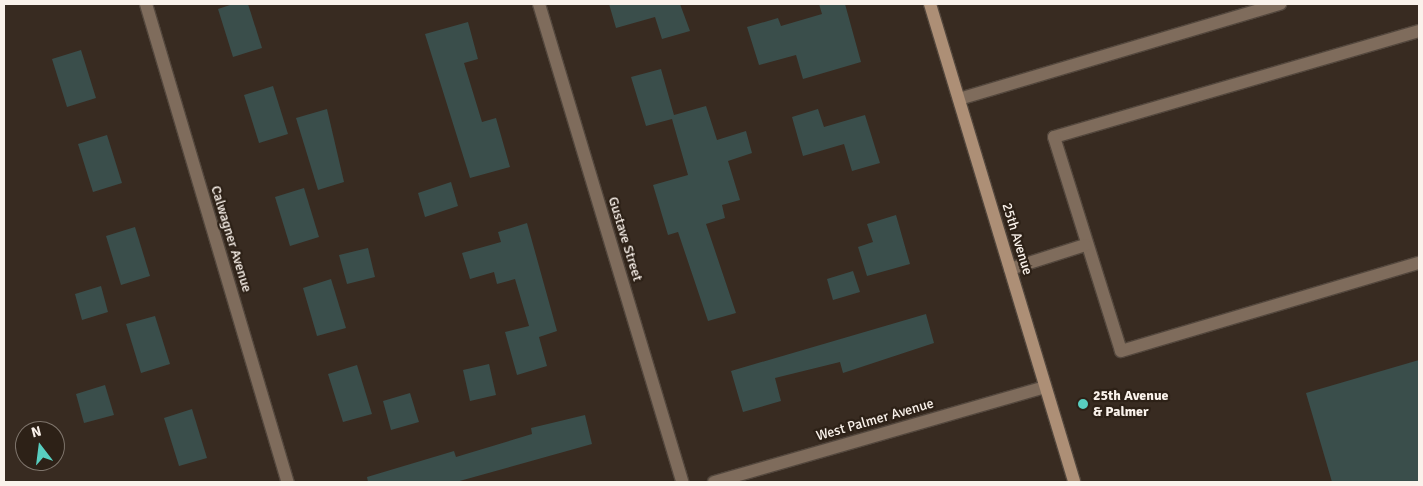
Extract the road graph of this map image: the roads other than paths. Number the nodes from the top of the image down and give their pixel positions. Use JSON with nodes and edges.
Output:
{"nodes":[{"id":1,"x":146,"y":4,"type":"edge"},
{"id":2,"x":539,"y":4,"type":"edge"},
{"id":3,"x":930,"y":4,"type":"edge"},
{"id":4,"x":1280,"y":4,"type":"edge"},
{"id":5,"x":1419,"y":31,"type":"edge"},
{"id":6,"x":959,"y":99,"type":"junction"},
{"id":7,"x":1085,"y":245,"type":"junction"},
{"id":8,"x":1419,"y":263,"type":"edge"},
{"id":9,"x":1010,"y":269,"type":"junction"},
{"id":10,"x":1046,"y":387,"type":"junction"},
{"id":11,"x":288,"y":482,"type":"edge"},
{"id":12,"x":682,"y":482,"type":"edge"},
{"id":13,"x":714,"y":482,"type":"edge"},
{"id":14,"x":1074,"y":482,"type":"edge"}],
"edges":[{"from":1,"to":11,"type":"street","name":"Calwagner Avenue"},
{"from":2,"to":12,"type":"street","name":"Gustave Street"},
{"from":3,"to":6,"type":"main road","name":"25th Avenue"},
{"from":4,"to":6,"type":"street"},
{"from":5,"to":7,"type":"street"},
{"from":6,"to":9,"type":"main road","name":"25th Avenue"},
{"from":7,"to":8,"type":"street"},
{"from":7,"to":9,"type":"street"},
{"from":9,"to":10,"type":"main road","name":"25th Avenue"},
{"from":10,"to":13,"type":"street","name":"West Palmer Avenue"},
{"from":10,"to":14,"type":"main road","name":"25th Avenue"}]}
